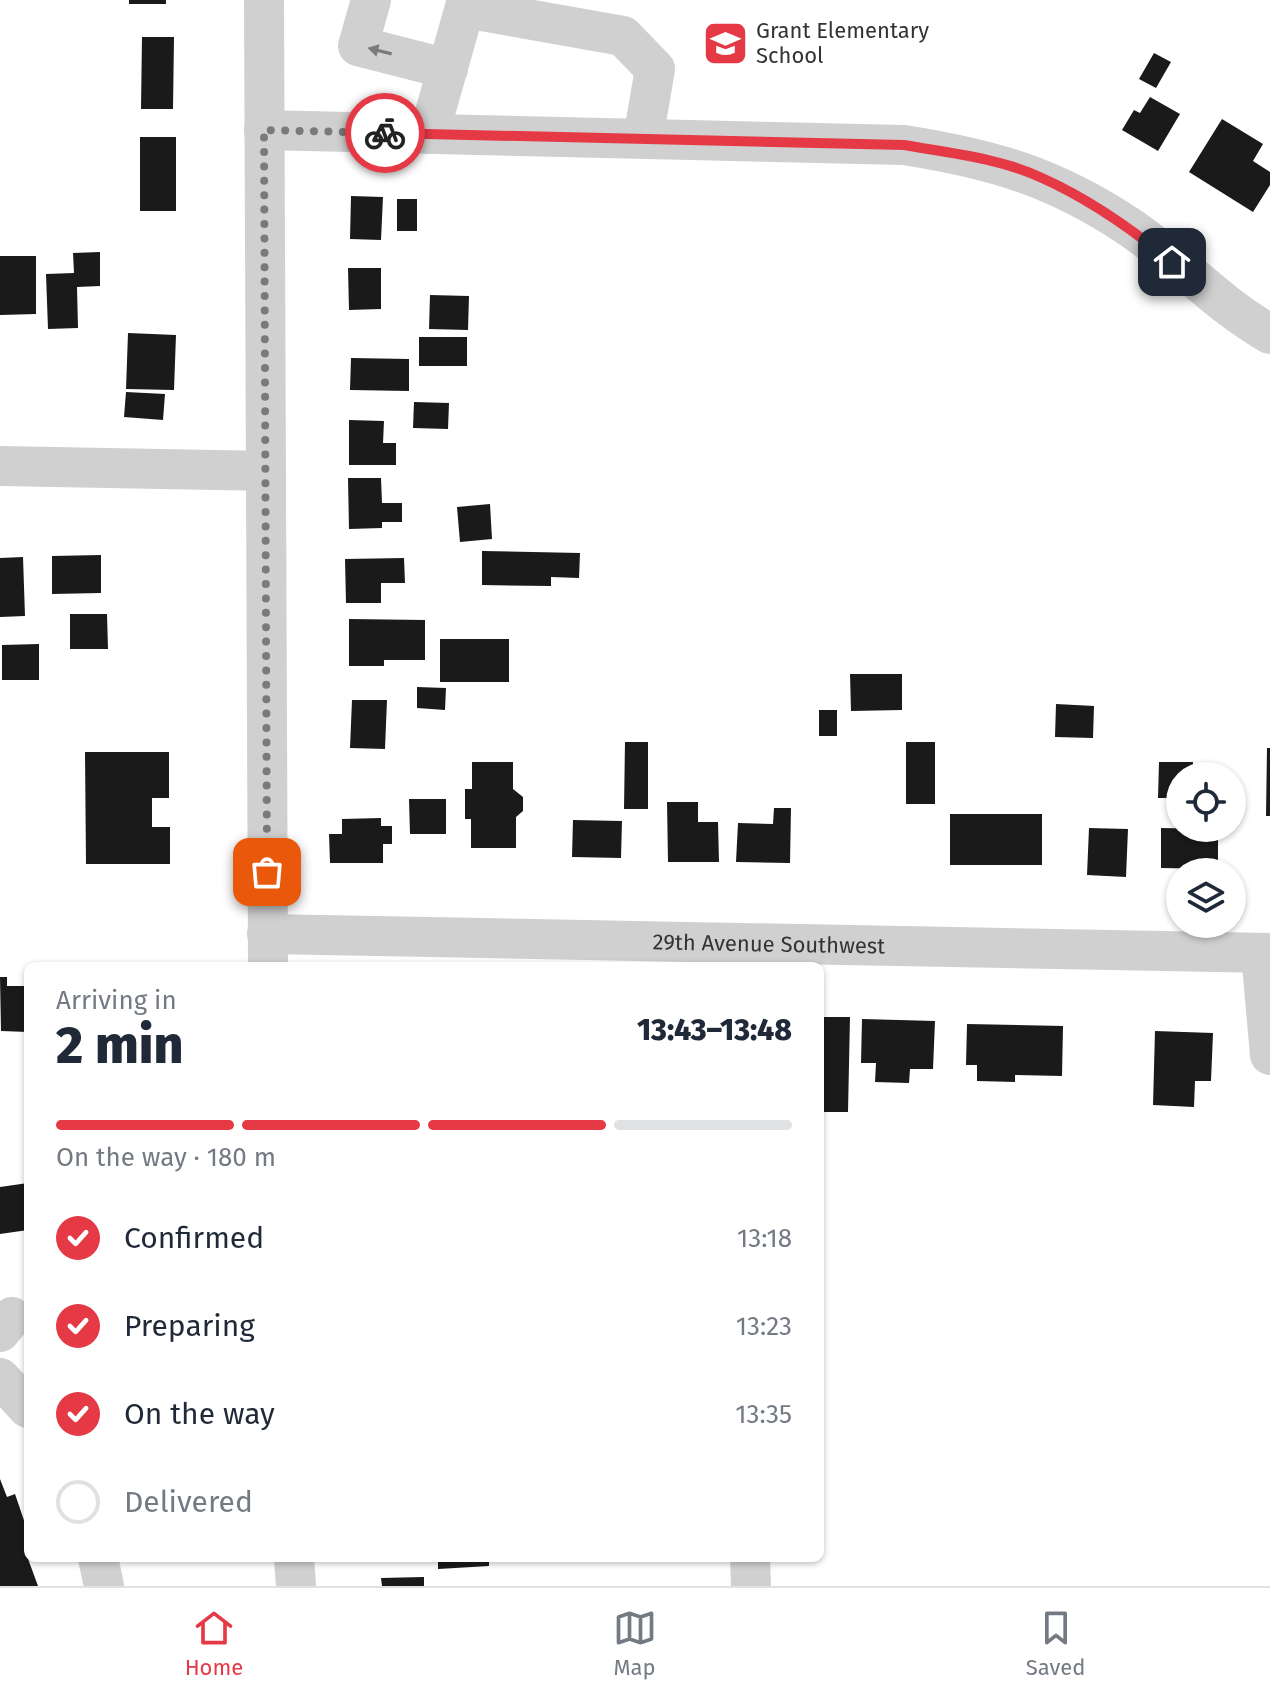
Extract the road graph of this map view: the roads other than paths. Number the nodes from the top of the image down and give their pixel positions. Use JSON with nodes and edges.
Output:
{"nodes":[{"id":1,"x":264,"y":0,"type":"edge"},
{"id":2,"x":371,"y":0,"type":"edge"},
{"id":3,"x":466,"y":4,"type":"edge"},
{"id":4,"x":448,"y":69,"type":"junction"},
{"id":5,"x":264,"y":130,"type":"junction"},
{"id":6,"x":429,"y":134,"type":"junction"},
{"id":7,"x":643,"y":139,"type":"junction"},
{"id":8,"x":1270,"y":334,"type":"edge"},
{"id":9,"x":0,"y":466,"type":"edge"},
{"id":10,"x":266,"y":471,"type":"junction"},
{"id":11,"x":267,"y":950,"type":"edge"},
{"id":12,"x":1266,"y":953,"type":"edge"},
{"id":13,"x":728,"y":954,"type":"edge"},
{"id":14,"x":1270,"y":1055,"type":"edge"},
{"id":15,"x":0,"y":1378,"type":"edge"},
{"id":16,"x":24,"y":1404,"type":"edge"},
{"id":17,"x":99,"y":1562,"type":"edge"},
{"id":18,"x":294,"y":1562,"type":"edge"},
{"id":19,"x":750,"y":1562,"type":"edge"},
{"id":20,"x":104,"y":1586,"type":"edge"},
{"id":21,"x":296,"y":1586,"type":"edge"},
{"id":22,"x":751,"y":1586,"type":"edge"}],
"edges":[{"from":1,"to":5,"type":"street"},
{"from":4,"to":2,"type":"street","one_way":true},
{"from":3,"to":4,"type":"street"},
{"from":3,"to":7,"type":"street"},
{"from":4,"to":6,"type":"street"},
{"from":5,"to":6,"type":"street"},
{"from":5,"to":10,"type":"street"},
{"from":6,"to":7,"type":"street"},
{"from":7,"to":8,"type":"street"},
{"from":9,"to":10,"type":"street"},
{"from":10,"to":11,"type":"street"},
{"from":11,"to":13,"type":"street","name":"29th Avenue Southwest"},
{"from":12,"to":13,"type":"street","name":"29th Avenue Southwest"},
{"from":12,"to":14,"type":"street"},
{"from":15,"to":16,"type":"street"},
{"from":17,"to":20,"type":"street"},
{"from":18,"to":21,"type":"street"},
{"from":19,"to":22,"type":"street"}]}
